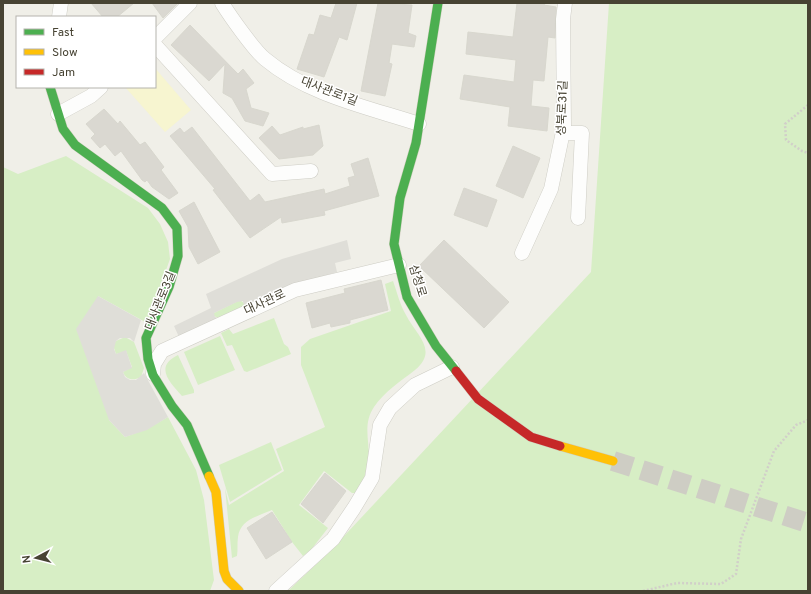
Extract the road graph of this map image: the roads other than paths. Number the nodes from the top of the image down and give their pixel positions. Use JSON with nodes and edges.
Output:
{"nodes":[{"id":1,"x":61,"y":3,"type":"edge"},
{"id":2,"x":190,"y":3,"type":"edge"},
{"id":3,"x":222,"y":3,"type":"edge"},
{"id":4,"x":438,"y":3,"type":"edge"},
{"id":5,"x":566,"y":3,"type":"edge"},
{"id":6,"x":59,"y":16,"type":"edge"},
{"id":7,"x":156,"y":37,"type":"edge"},
{"id":8,"x":156,"y":46,"type":"edge"},
{"id":9,"x":50,"y":88,"type":"edge"},
{"id":10,"x":100,"y":88,"type":"edge"},
{"id":11,"x":58,"y":114,"type":"junction"},
{"id":12,"x":419,"y":124,"type":"junction"},
{"id":13,"x":563,"y":133,"type":"junction"},
{"id":14,"x":311,"y":171,"type":"dead end"},
{"id":15,"x":578,"y":218,"type":"dead end"},
{"id":16,"x":522,"y":253,"type":"dead end"},
{"id":17,"x":399,"y":265,"type":"junction"},
{"id":18,"x":452,"y":367,"type":"junction"},
{"id":19,"x":153,"y":375,"type":"junction"},
{"id":20,"x":613,"y":461,"type":"tunnel mouth"},
{"id":21,"x":238,"y":591,"type":"edge"},
{"id":22,"x":276,"y":591,"type":"edge"}],
"edges":[{"from":1,"to":6,"type":"street"},
{"from":2,"to":7,"type":"street"},
{"from":3,"to":12,"type":"street","name":"대사관로1길"},
{"from":4,"to":12,"type":"street","name":"삼청로"},
{"from":5,"to":13,"type":"street","name":"성북로31길"},
{"from":8,"to":14,"type":"street"},
{"from":9,"to":11,"type":"street","name":"대사관로3길"},
{"from":10,"to":11,"type":"street"},
{"from":11,"to":19,"type":"street","name":"대사관로3길"},
{"from":12,"to":17,"type":"street","name":"삼청로"},
{"from":13,"to":15,"type":"street"},
{"from":13,"to":16,"type":"street","name":"성북로31길"},
{"from":17,"to":18,"type":"street","name":"삼청로"},
{"from":17,"to":19,"type":"street","name":"대사관로"},
{"from":18,"to":20,"type":"street","name":"삼청로"},
{"from":18,"to":22,"type":"street"},
{"from":19,"to":21,"type":"street","name":"대사관로3길"}]}
